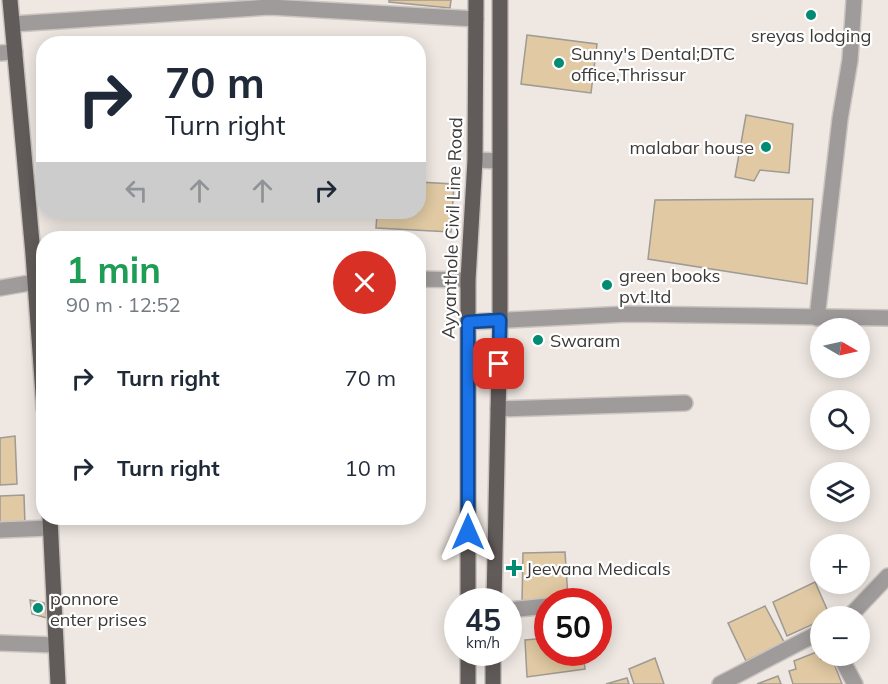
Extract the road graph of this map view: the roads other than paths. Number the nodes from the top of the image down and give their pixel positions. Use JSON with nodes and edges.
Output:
{"nodes":[{"id":1,"x":10,"y":0,"type":"edge"},
{"id":2,"x":476,"y":0,"type":"edge"},
{"id":3,"x":500,"y":0,"type":"edge"},
{"id":4,"x":854,"y":0,"type":"edge"},
{"id":5,"x":476,"y":18,"type":"junction"},
{"id":6,"x":13,"y":24,"type":"junction"},
{"id":7,"x":8,"y":53,"type":"edge"},
{"id":8,"x":475,"y":160,"type":"junction"},
{"id":9,"x":499,"y":161,"type":"junction"},
{"id":10,"x":36,"y":241,"type":"edge"},
{"id":11,"x":36,"y":273,"type":"edge"},
{"id":12,"x":426,"y":279,"type":"edge"},
{"id":13,"x":468,"y":280,"type":"junction"},
{"id":14,"x":35,"y":282,"type":"junction"},
{"id":15,"x":0,"y":288,"type":"edge"},
{"id":16,"x":36,"y":296,"type":"edge"},
{"id":17,"x":817,"y":318,"type":"joint"},
{"id":18,"x":870,"y":318,"type":"edge"},
{"id":19,"x":888,"y":318,"type":"edge"},
{"id":20,"x":500,"y":320,"type":"junction"},
{"id":21,"x":468,"y":322,"type":"junction"},
{"id":22,"x":685,"y":403,"type":"dead end"},
{"id":23,"x":498,"y":409,"type":"junction"},
{"id":24,"x":36,"y":525,"type":"edge"},
{"id":25,"x":50,"y":525,"type":"edge"},
{"id":26,"x":0,"y":530,"type":"edge"},
{"id":27,"x":888,"y":576,"type":"edge"},
{"id":28,"x":468,"y":588,"type":"edge"},
{"id":29,"x":494,"y":588,"type":"edge"},
{"id":30,"x":859,"y":606,"type":"edge"},
{"id":31,"x":810,"y":637,"type":"edge"},
{"id":32,"x":0,"y":643,"type":"edge"},
{"id":33,"x":55,"y":645,"type":"junction"},
{"id":34,"x":468,"y":666,"type":"edge"},
{"id":35,"x":493,"y":666,"type":"edge"},
{"id":36,"x":845,"y":666,"type":"edge"},
{"id":37,"x":58,"y":684,"type":"edge"},
{"id":38,"x":468,"y":684,"type":"edge"},
{"id":39,"x":493,"y":684,"type":"edge"},
{"id":40,"x":720,"y":684,"type":"edge"},
{"id":41,"x":855,"y":684,"type":"edge"}],
"edges":[{"from":1,"to":6,"type":"main road"},
{"from":2,"to":5,"type":"main road","name":"Ayyanthole Civil Line Road"},
{"from":3,"to":9,"type":"main road"},
{"from":4,"to":17,"type":"street"},
{"from":5,"to":6,"type":"street"},
{"from":5,"to":8,"type":"main road","name":"Ayyanthole Civil Line Road"},
{"from":6,"to":7,"type":"main road"},
{"from":7,"to":10,"type":"main road"},
{"from":8,"to":9,"type":"street"},
{"from":8,"to":13,"type":"main road","name":"Ayyanthole Civil Line Road"},
{"from":9,"to":20,"type":"main road"},
{"from":11,"to":14,"type":"main road"},
{"from":12,"to":13,"type":"street"},
{"from":13,"to":21,"type":"main road","name":"Ayyanthole Civil Line Road"},
{"from":14,"to":15,"type":"street"},
{"from":14,"to":16,"type":"main road"},
{"from":17,"to":20,"type":"street"},
{"from":18,"to":19,"type":"street"},
{"from":20,"to":21,"type":"street"},
{"from":20,"to":23,"type":"main road"},
{"from":21,"to":28,"type":"main road","name":"Ayyanthole Civil Line Road"},
{"from":22,"to":23,"type":"street"},
{"from":23,"to":29,"type":"main road"},
{"from":24,"to":26,"type":"street"},
{"from":25,"to":33,"type":"main road"},
{"from":27,"to":30,"type":"street"},
{"from":31,"to":40,"type":"street"},
{"from":32,"to":33,"type":"street"},
{"from":33,"to":37,"type":"main road"},
{"from":34,"to":38,"type":"main road"},
{"from":35,"to":39,"type":"main road"},
{"from":36,"to":41,"type":"street"}]}
